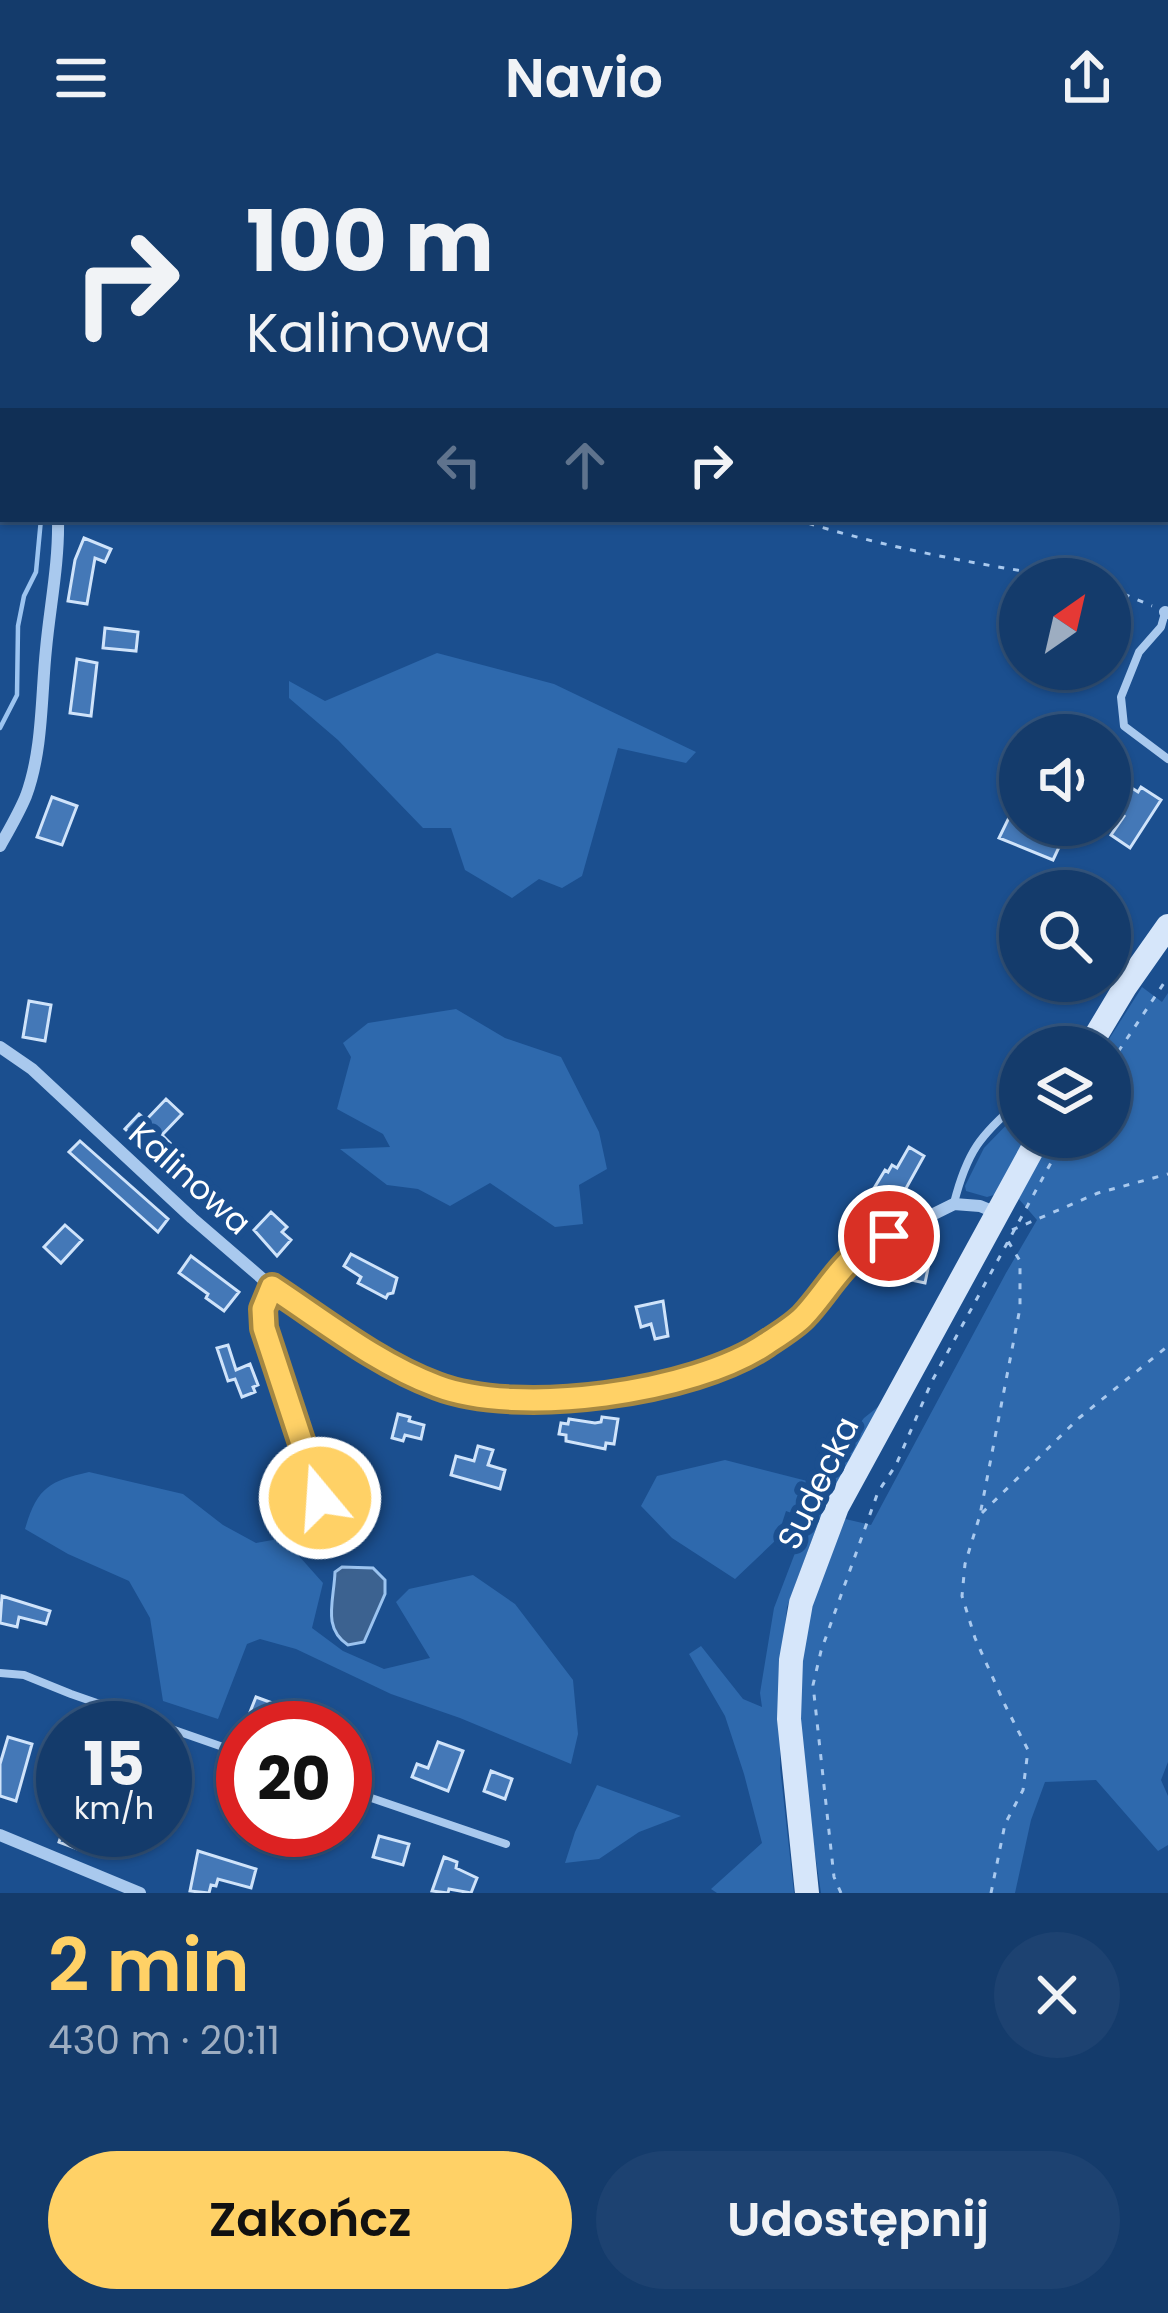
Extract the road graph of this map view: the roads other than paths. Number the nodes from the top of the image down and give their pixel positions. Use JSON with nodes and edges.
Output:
{"nodes":[{"id":1,"x":58,"y":522,"type":"edge"},
{"id":2,"x":1167,"y":612,"type":"edge"},
{"id":3,"x":1168,"y":759,"type":"edge"},
{"id":4,"x":0,"y":846,"type":"edge"},
{"id":5,"x":1168,"y":926,"type":"edge"},
{"id":6,"x":1102,"y":1026,"type":"edge"},
{"id":7,"x":0,"y":1047,"type":"edge"},
{"id":8,"x":999,"y":1121,"type":"edge"},
{"id":9,"x":1030,"y":1158,"type":"edge"},
{"id":10,"x":954,"y":1204,"type":"junction"},
{"id":11,"x":1004,"y":1222,"type":"junction"},
{"id":12,"x":272,"y":1287,"type":"junction"},
{"id":13,"x":320,"y":1498,"type":"dead end"},
{"id":14,"x":0,"y":1673,"type":"edge"},
{"id":15,"x":216,"y":1745,"type":"edge"},
{"id":16,"x":372,"y":1798,"type":"edge"},
{"id":17,"x":0,"y":1835,"type":"edge"},
{"id":18,"x":506,"y":1844,"type":"dead end"},
{"id":19,"x":140,"y":1893,"type":"edge"},
{"id":20,"x":808,"y":1893,"type":"edge"}],
"edges":[{"from":1,"to":4,"type":"street"},
{"from":2,"to":3,"type":"lane"},
{"from":5,"to":6,"type":"main road"},
{"from":7,"to":12,"type":"street","name":"Kalinowa"},
{"from":8,"to":10,"type":"lane"},
{"from":9,"to":11,"type":"main road","name":"Sudecka"},
{"from":10,"to":11,"type":"street"},
{"from":10,"to":12,"type":"street","name":"Kalinowa"},
{"from":11,"to":20,"type":"main road","name":"Sudecka"},
{"from":12,"to":13,"type":"lane"},
{"from":14,"to":15,"type":"lane"},
{"from":16,"to":18,"type":"lane"},
{"from":17,"to":19,"type":"street"}]}
